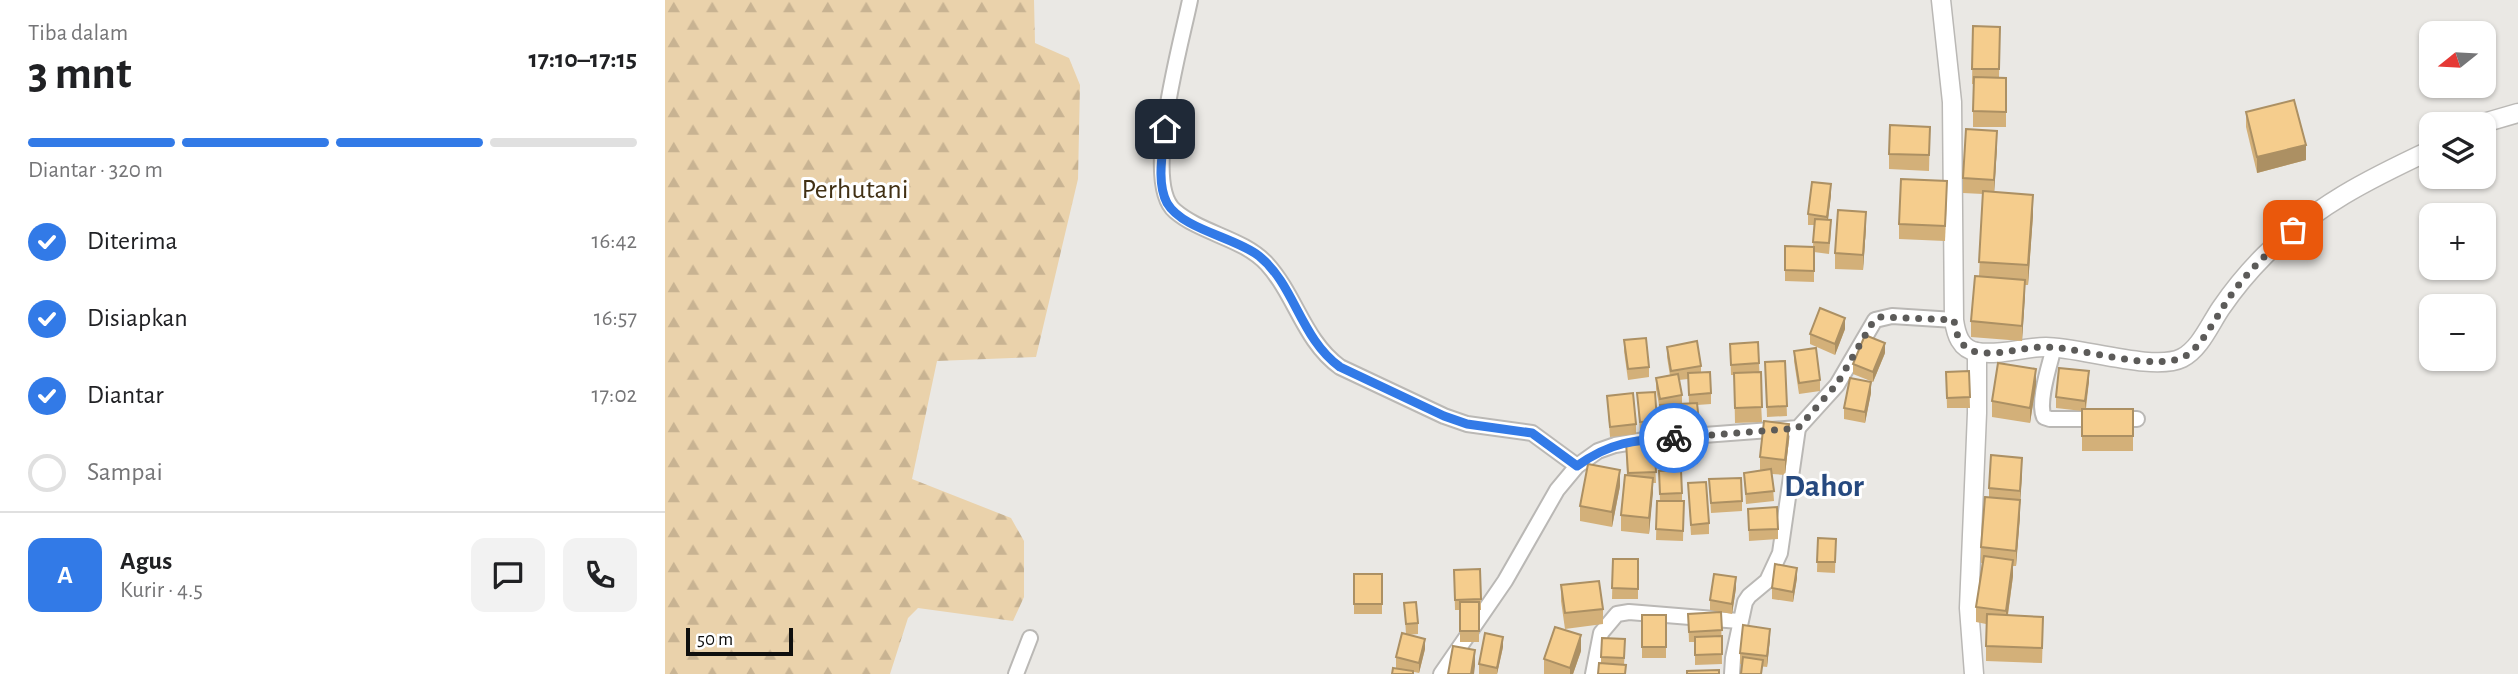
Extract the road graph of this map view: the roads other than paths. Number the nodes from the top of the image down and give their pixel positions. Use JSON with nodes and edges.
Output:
{"nodes":[{"id":1,"x":1190,"y":0,"type":"edge"},
{"id":2,"x":1941,"y":0,"type":"edge"},
{"id":3,"x":2518,"y":113,"type":"edge"},
{"id":4,"x":2496,"y":119,"type":"edge"},
{"id":5,"x":2419,"y":156,"type":"edge"},
{"id":6,"x":1954,"y":320,"type":"junction"},
{"id":7,"x":2054,"y":347,"type":"junction"},
{"id":8,"x":1977,"y":352,"type":"junction"},
{"id":9,"x":2137,"y":419,"type":"dead end"},
{"id":10,"x":1798,"y":428,"type":"junction"},
{"id":11,"x":1577,"y":466,"type":"junction"},
{"id":12,"x":1739,"y":621,"type":"junction"},
{"id":13,"x":1030,"y":638,"type":"dead end"},
{"id":14,"x":1016,"y":674,"type":"edge"},
{"id":15,"x":1441,"y":674,"type":"edge"},
{"id":16,"x":1593,"y":674,"type":"edge"},
{"id":17,"x":1733,"y":674,"type":"edge"},
{"id":18,"x":1973,"y":674,"type":"edge"}],
"edges":[{"from":1,"to":11,"type":"street"},
{"from":2,"to":6,"type":"street"},
{"from":3,"to":4,"type":"street"},
{"from":5,"to":7,"type":"street"},
{"from":6,"to":8,"type":"street"},
{"from":6,"to":10,"type":"street"},
{"from":7,"to":8,"type":"street"},
{"from":7,"to":9,"type":"street"},
{"from":8,"to":18,"type":"street"},
{"from":10,"to":11,"type":"street"},
{"from":10,"to":12,"type":"street"},
{"from":11,"to":15,"type":"street"},
{"from":12,"to":16,"type":"street"},
{"from":12,"to":17,"type":"street"},
{"from":13,"to":14,"type":"street"}]}
